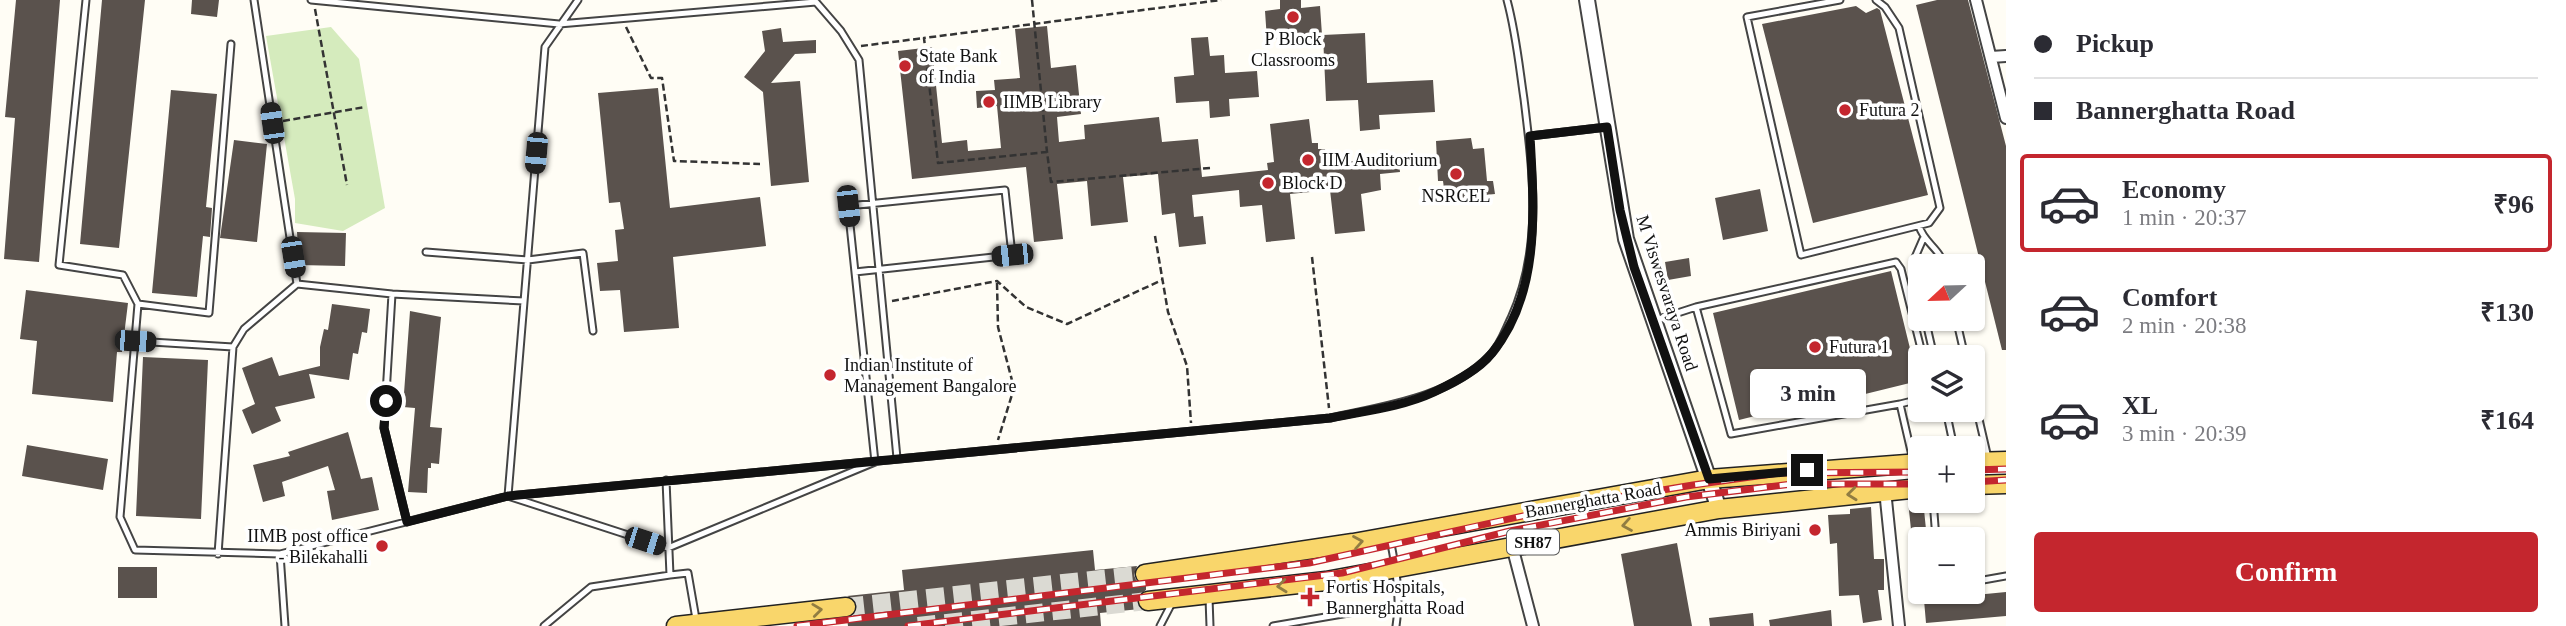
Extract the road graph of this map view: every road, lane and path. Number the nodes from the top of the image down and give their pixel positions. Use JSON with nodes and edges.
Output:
{"nodes":[{"id":1,"x":86,"y":0,"type":"edge"},
{"id":2,"x":254,"y":0,"type":"edge"},
{"id":3,"x":578,"y":0,"type":"edge"},
{"id":4,"x":1032,"y":0,"type":"edge"},
{"id":5,"x":1221,"y":0,"type":"edge"},
{"id":6,"x":1507,"y":0,"type":"edge"},
{"id":7,"x":1587,"y":0,"type":"edge"},
{"id":8,"x":1840,"y":0,"type":"edge"},
{"id":9,"x":1876,"y":0,"type":"edge"},
{"id":10,"x":1976,"y":0,"type":"edge"},
{"id":11,"x":312,"y":1,"type":"edge"},
{"id":12,"x":816,"y":1,"type":"edge"},
{"id":13,"x":622,"y":18,"type":"junction"},
{"id":14,"x":1034,"y":23,"type":"junction"},
{"id":15,"x":559,"y":24,"type":"junction"},
{"id":16,"x":924,"y":37,"type":"junction"},
{"id":17,"x":231,"y":44,"type":"dead end"},
{"id":18,"x":851,"y":48,"type":"junction"},
{"id":19,"x":2006,"y":55,"type":"edge"},
{"id":20,"x":1991,"y":57,"type":"junction"},
{"id":21,"x":365,"y":107,"type":"dead end"},
{"id":22,"x":334,"y":112,"type":"junction"},
{"id":23,"x":2006,"y":118,"type":"edge"},
{"id":24,"x":272,"y":123,"type":"junction"},
{"id":25,"x":1607,"y":127,"type":"junction"},
{"id":26,"x":1530,"y":136,"type":"junction"},
{"id":27,"x":1047,"y":152,"type":"junction"},
{"id":28,"x":760,"y":164,"type":"dead end"},
{"id":29,"x":1210,"y":168,"type":"dead end"},
{"id":30,"x":347,"y":185,"type":"dead end"},
{"id":31,"x":872,"y":204,"type":"junction"},
{"id":32,"x":1919,"y":226,"type":"junction"},
{"id":33,"x":1155,"y":236,"type":"dead end"},
{"id":34,"x":1923,"y":239,"type":"junction"},
{"id":35,"x":426,"y":252,"type":"dead end"},
{"id":36,"x":1916,"y":254,"type":"edge"},
{"id":37,"x":1941,"y":254,"type":"edge"},
{"id":38,"x":1312,"y":257,"type":"dead end"},
{"id":39,"x":528,"y":260,"type":"junction"},
{"id":40,"x":876,"y":270,"type":"junction"},
{"id":41,"x":855,"y":272,"type":"junction"},
{"id":42,"x":1162,"y":280,"type":"junction"},
{"id":43,"x":997,"y":281,"type":"junction"},
{"id":44,"x":297,"y":284,"type":"junction"},
{"id":45,"x":392,"y":294,"type":"junction"},
{"id":46,"x":524,"y":301,"type":"junction"},
{"id":47,"x":138,"y":303,"type":"junction"},
{"id":48,"x":881,"y":303,"type":"junction"},
{"id":49,"x":1696,"y":307,"type":"junction"},
{"id":50,"x":1654,"y":321,"type":"junction"},
{"id":51,"x":593,"y":331,"type":"dead end"},
{"id":52,"x":135,"y":341,"type":"junction"},
{"id":53,"x":1920,"y":345,"type":"edge"},
{"id":54,"x":233,"y":347,"type":"junction"},
{"id":55,"x":1908,"y":402,"type":"edge"},
{"id":56,"x":1900,"y":404,"type":"junction"},
{"id":57,"x":1330,"y":418,"type":"junction"},
{"id":58,"x":1980,"y":422,"type":"edge"},
{"id":59,"x":1192,"y":430,"type":"junction"},
{"id":60,"x":1909,"y":436,"type":"edge"},
{"id":61,"x":996,"y":450,"type":"junction"},
{"id":62,"x":897,"y":458,"type":"junction"},
{"id":63,"x":875,"y":462,"type":"junction"},
{"id":64,"x":1989,"y":462,"type":"edge"},
{"id":65,"x":1908,"y":464,"type":"edge"},
{"id":66,"x":1709,"y":479,"type":"junction"},
{"id":67,"x":666,"y":480,"type":"junction"},
{"id":68,"x":2006,"y":484,"type":"edge"},
{"id":69,"x":1985,"y":485,"type":"edge"},
{"id":70,"x":1908,"y":489,"type":"edge"},
{"id":71,"x":1885,"y":490,"type":"junction"},
{"id":72,"x":508,"y":496,"type":"junction"},
{"id":73,"x":1719,"y":509,"type":"junction"},
{"id":74,"x":407,"y":522,"type":"junction"},
{"id":75,"x":1390,"y":537,"type":"junction"},
{"id":76,"x":1512,"y":546,"type":"junction"},
{"id":77,"x":668,"y":548,"type":"junction"},
{"id":78,"x":218,"y":554,"type":"junction"},
{"id":79,"x":280,"y":554,"type":"junction"},
{"id":80,"x":1396,"y":569,"type":"junction"},
{"id":81,"x":1145,"y":574,"type":"tunnel mouth"},
{"id":82,"x":670,"y":575,"type":"junction"},
{"id":83,"x":2006,"y":576,"type":"edge"},
{"id":84,"x":1985,"y":580,"type":"edge"},
{"id":85,"x":1209,"y":594,"type":"junction"},
{"id":86,"x":1175,"y":598,"type":"junction"},
{"id":87,"x":1147,"y":600,"type":"tunnel mouth"},
{"id":88,"x":846,"y":607,"type":"tunnel mouth"},
{"id":89,"x":1399,"y":610,"type":"junction"},
{"id":90,"x":697,"y":625,"type":"edge"},
{"id":91,"x":285,"y":626,"type":"edge"},
{"id":92,"x":544,"y":626,"type":"edge"},
{"id":93,"x":676,"y":626,"type":"edge"},
{"id":94,"x":1160,"y":626,"type":"edge"},
{"id":95,"x":1210,"y":626,"type":"edge"},
{"id":96,"x":1273,"y":626,"type":"edge"},
{"id":97,"x":1396,"y":626,"type":"edge"},
{"id":98,"x":1533,"y":626,"type":"edge"},
{"id":99,"x":1899,"y":626,"type":"edge"}],
"edges":[{"from":1,"to":47,"type":"lane"},
{"from":2,"to":24,"type":"lane"},
{"from":3,"to":15,"type":"lane"},
{"from":4,"to":14,"type":"path"},
{"from":5,"to":14,"type":"path"},
{"from":6,"to":26,"type":"lane"},
{"from":7,"to":25,"type":"street","name":"M Viswesvaraya Road"},
{"from":8,"to":32,"type":"lane"},
{"from":9,"to":32,"type":"lane"},
{"from":10,"to":20,"type":"street"},
{"from":11,"to":15,"type":"lane"},
{"from":11,"to":22,"type":"path"},
{"from":12,"to":13,"type":"lane"},
{"from":12,"to":18,"type":"lane"},
{"from":13,"to":15,"type":"lane"},
{"from":13,"to":28,"type":"path"},
{"from":14,"to":16,"type":"path"},
{"from":14,"to":27,"type":"path"},
{"from":15,"to":39,"type":"lane"},
{"from":16,"to":18,"type":"path"},
{"from":16,"to":27,"type":"path"},
{"from":17,"to":47,"type":"lane"},
{"from":18,"to":31,"type":"lane"},
{"from":19,"to":20,"type":"street"},
{"from":20,"to":23,"type":"street"},
{"from":21,"to":22,"type":"path"},
{"from":22,"to":24,"type":"path"},
{"from":22,"to":30,"type":"path"},
{"from":24,"to":44,"type":"lane"},
{"from":25,"to":26,"type":"lane"},
{"from":25,"to":50,"type":"street","name":"M Viswesvaraya Road"},
{"from":26,"to":57,"type":"lane"},
{"from":27,"to":29,"type":"path"},
{"from":31,"to":40,"type":"lane"},
{"from":31,"to":40,"type":"lane"},
{"from":31,"to":41,"type":"lane"},
{"from":32,"to":34,"type":"lane"},
{"from":33,"to":42,"type":"path"},
{"from":34,"to":36,"type":"lane"},
{"from":34,"to":37,"type":"lane"},
{"from":35,"to":39,"type":"lane"},
{"from":38,"to":57,"type":"path"},
{"from":39,"to":46,"type":"lane"},
{"from":39,"to":51,"type":"lane"},
{"from":40,"to":41,"type":"lane"},
{"from":40,"to":48,"type":"lane"},
{"from":41,"to":63,"type":"lane"},
{"from":42,"to":43,"type":"path"},
{"from":42,"to":59,"type":"path"},
{"from":43,"to":48,"type":"path"},
{"from":43,"to":61,"type":"path"},
{"from":44,"to":45,"type":"lane"},
{"from":44,"to":54,"type":"lane"},
{"from":45,"to":46,"type":"lane"},
{"from":45,"to":74,"type":"lane"},
{"from":46,"to":72,"type":"lane"},
{"from":47,"to":52,"type":"lane"},
{"from":48,"to":62,"type":"lane"},
{"from":49,"to":50,"type":"lane"},
{"from":49,"to":53,"type":"lane"},
{"from":49,"to":56,"type":"lane"},
{"from":50,"to":66,"type":"street","name":"M Viswesvaraya Road"},
{"from":52,"to":54,"type":"lane"},
{"from":52,"to":78,"type":"lane"},
{"from":54,"to":78,"type":"lane"},
{"from":55,"to":56,"type":"lane"},
{"from":56,"to":60,"type":"lane"},
{"from":57,"to":59,"type":"lane"},
{"from":58,"to":64,"type":"lane"},
{"from":59,"to":61,"type":"lane"},
{"from":61,"to":62,"type":"lane"},
{"from":62,"to":63,"type":"lane"},
{"from":63,"to":67,"type":"lane"},
{"from":63,"to":77,"type":"lane"},
{"from":65,"to":66,"type":"main road","name":"Bannerghatta Road","number":"SH87"},
{"from":66,"to":73,"type":"street","name":"M Viswesvaraya Road"},
{"from":66,"to":75,"type":"main road","name":"Bannerghatta Road","number":"SH87"},
{"from":67,"to":72,"type":"lane"},
{"from":67,"to":77,"type":"lane"},
{"from":68,"to":69,"type":"main road"},
{"from":70,"to":71,"type":"main road","name":"Bannerghatta Road","number":"SH87"},
{"from":71,"to":73,"type":"main road","name":"Bannerghatta Road","number":"SH87","one_way":true},
{"from":71,"to":99,"type":"street"},
{"from":72,"to":74,"type":"lane"},
{"from":72,"to":77,"type":"lane"},
{"from":73,"to":76,"type":"main road","name":"Bannerghatta Road","number":"SH87","one_way":true},
{"from":74,"to":79,"type":"lane"},
{"from":75,"to":80,"type":"lane"},
{"from":81,"to":75,"type":"main road","name":"Bannerghatta Road","number":"SH87","one_way":true},
{"from":76,"to":80,"type":"main road","name":"Bannerghatta Road","number":"SH87"},
{"from":76,"to":98,"type":"street"},
{"from":77,"to":82,"type":"lane"},
{"from":78,"to":79,"type":"lane"},
{"from":79,"to":91,"type":"lane"},
{"from":80,"to":85,"type":"main road","name":"Bannerghatta Road","number":"SH87","one_way":true},
{"from":80,"to":89,"type":"lane"},
{"from":82,"to":90,"type":"lane"},
{"from":82,"to":92,"type":"lane"},
{"from":83,"to":84,"type":"lane"},
{"from":85,"to":86,"type":"main road","name":"Bannerghatta Road","number":"SH87"},
{"from":85,"to":95,"type":"lane"},
{"from":86,"to":87,"type":"main road","name":"Bannerghatta Road","number":"SH87"},
{"from":86,"to":94,"type":"lane"},
{"from":90,"to":88,"type":"main road","one_way":true},
{"from":89,"to":96,"type":"lane"},
{"from":89,"to":97,"type":"lane"},
{"from":90,"to":93,"type":"main road"}]}
